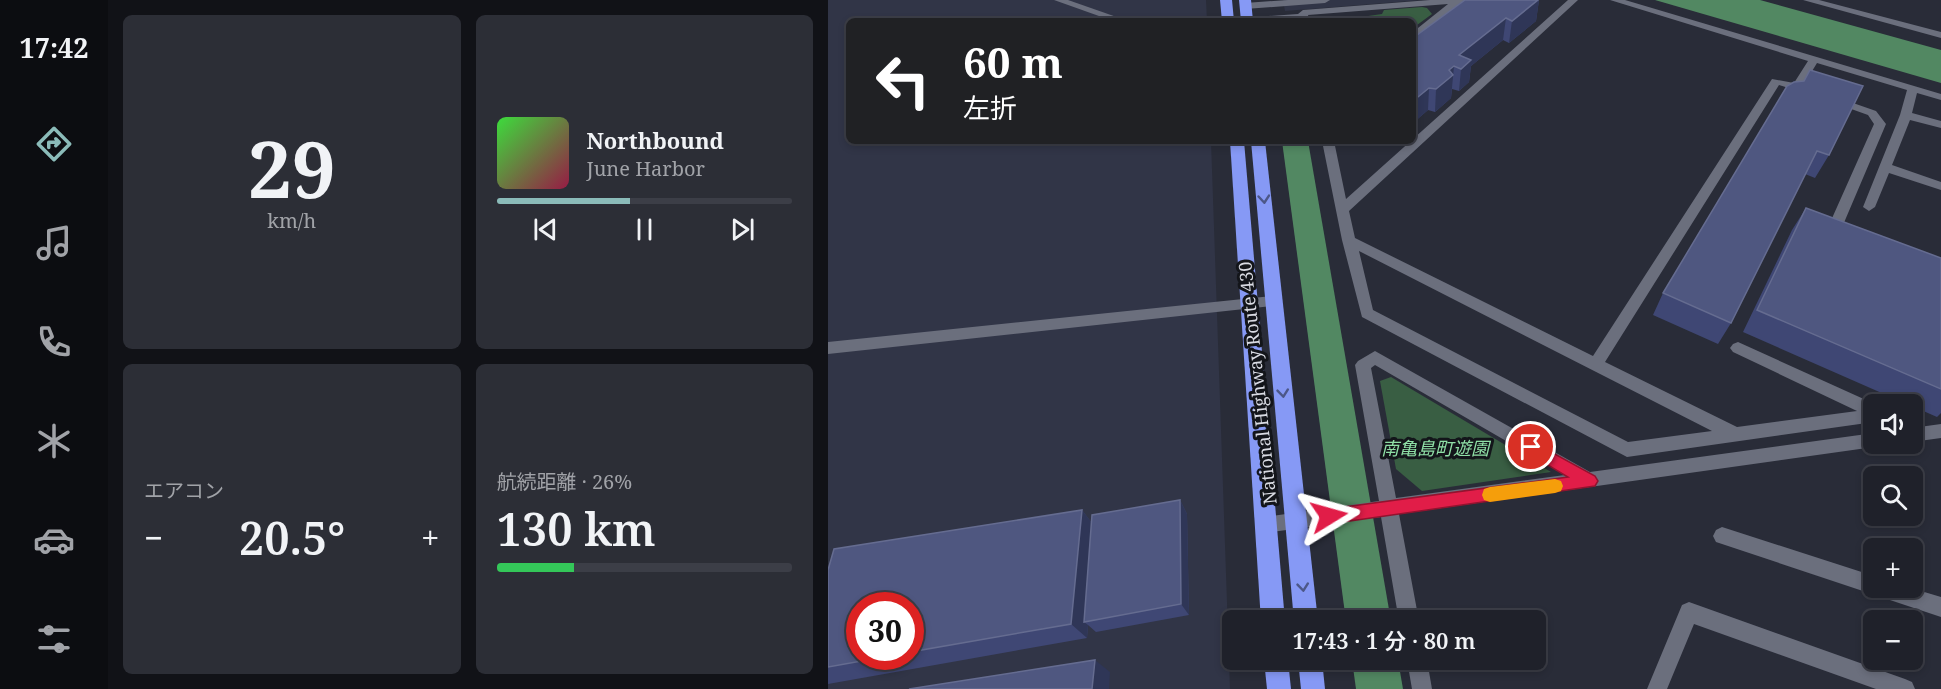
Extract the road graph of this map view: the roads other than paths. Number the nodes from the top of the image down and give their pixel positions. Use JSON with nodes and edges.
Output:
{"nodes":[{"id":1,"x":1059,"y":0,"type":"edge"},
{"id":2,"x":1226,"y":0,"type":"edge"},
{"id":3,"x":1325,"y":0,"type":"edge"},
{"id":4,"x":1465,"y":0,"type":"edge"},
{"id":5,"x":1573,"y":0,"type":"edge"},
{"id":6,"x":1615,"y":0,"type":"edge"},
{"id":7,"x":1808,"y":0,"type":"edge"},
{"id":8,"x":1458,"y":1,"type":"edge"},
{"id":9,"x":1245,"y":3,"type":"edge"},
{"id":10,"x":1114,"y":18,"type":"edge"},
{"id":11,"x":1228,"y":18,"type":"edge"},
{"id":12,"x":1247,"y":18,"type":"edge"},
{"id":13,"x":1276,"y":18,"type":"edge"},
{"id":14,"x":1296,"y":18,"type":"edge"},
{"id":15,"x":1304,"y":18,"type":"edge"},
{"id":16,"x":1416,"y":35,"type":"edge"},
{"id":17,"x":1941,"y":36,"type":"edge"},
{"id":18,"x":1814,"y":59,"type":"junction"},
{"id":19,"x":1797,"y":87,"type":"junction"},
{"id":20,"x":1912,"y":88,"type":"junction"},
{"id":21,"x":1941,"y":97,"type":"edge"},
{"id":22,"x":1905,"y":115,"type":"junction"},
{"id":23,"x":1941,"y":125,"type":"edge"},
{"id":24,"x":1416,"y":143,"type":"edge"},
{"id":25,"x":1237,"y":144,"type":"edge"},
{"id":26,"x":1258,"y":144,"type":"edge"},
{"id":27,"x":1329,"y":144,"type":"edge"},
{"id":28,"x":1415,"y":144,"type":"edge"},
{"id":29,"x":1885,"y":167,"type":"junction"},
{"id":30,"x":1941,"y":186,"type":"edge"},
{"id":31,"x":1869,"y":207,"type":"dead end"},
{"id":32,"x":1342,"y":210,"type":"junction"},
{"id":33,"x":1836,"y":225,"type":"edge"},
{"id":34,"x":1349,"y":240,"type":"junction"},
{"id":35,"x":1273,"y":302,"type":"junction"},
{"id":36,"x":1249,"y":304,"type":"junction"},
{"id":37,"x":828,"y":348,"type":"edge"},
{"id":38,"x":1738,"y":348,"type":"dead end"},
{"id":39,"x":1596,"y":364,"type":"junction"},
{"id":40,"x":1863,"y":408,"type":"edge"},
{"id":41,"x":1863,"y":415,"type":"edge"},
{"id":42,"x":1941,"y":431,"type":"edge"},
{"id":43,"x":1923,"y":433,"type":"edge"},
{"id":44,"x":1734,"y":434,"type":"junction"},
{"id":45,"x":1863,"y":442,"type":"edge"},
{"id":46,"x":1590,"y":481,"type":"junction"},
{"id":47,"x":1383,"y":509,"type":"junction"},
{"id":48,"x":1296,"y":521,"type":"junction"},
{"id":49,"x":1264,"y":525,"type":"junction"},
{"id":50,"x":1722,"y":536,"type":"dead end"},
{"id":51,"x":1863,"y":581,"type":"edge"},
{"id":52,"x":1911,"y":598,"type":"edge"},
{"id":53,"x":1941,"y":608,"type":"edge"},
{"id":54,"x":1272,"y":610,"type":"edge"},
{"id":55,"x":1305,"y":610,"type":"edge"},
{"id":56,"x":1406,"y":610,"type":"edge"},
{"id":57,"x":1277,"y":670,"type":"edge"},
{"id":58,"x":1311,"y":670,"type":"edge"},
{"id":59,"x":1419,"y":670,"type":"edge"},
{"id":60,"x":1279,"y":689,"type":"edge"},
{"id":61,"x":1313,"y":689,"type":"edge"},
{"id":62,"x":1422,"y":689,"type":"edge"},
{"id":63,"x":1657,"y":689,"type":"edge"},
{"id":64,"x":1905,"y":689,"type":"edge"}],
"edges":[{"from":1,"to":10,"type":"street"},
{"from":2,"to":11,"type":"highway"},
{"from":3,"to":9,"type":"street"},
{"from":4,"to":8,"type":"street"},
{"from":5,"to":24,"type":"street"},
{"from":6,"to":18,"type":"street"},
{"from":7,"to":17,"type":"street"},
{"from":8,"to":15,"type":"street"},
{"from":8,"to":16,"type":"street"},
{"from":9,"to":12,"type":"highway"},
{"from":13,"to":14,"type":"street"},
{"from":18,"to":19,"type":"street"},
{"from":18,"to":20,"type":"street"},
{"from":19,"to":33,"type":"street"},
{"from":19,"to":39,"type":"street"},
{"from":20,"to":21,"type":"street"},
{"from":20,"to":22,"type":"street"},
{"from":22,"to":23,"type":"street"},
{"from":22,"to":29,"type":"street"},
{"from":25,"to":36,"type":"highway","name":"National Highway Route 430"},
{"from":26,"to":35,"type":"highway","name":"National Highway Route 430","one_way":true},
{"from":27,"to":32,"type":"street"},
{"from":28,"to":32,"type":"street"},
{"from":29,"to":30,"type":"street"},
{"from":29,"to":31,"type":"street"},
{"from":32,"to":34,"type":"street"},
{"from":34,"to":39,"type":"street"},
{"from":34,"to":44,"type":"street"},
{"from":35,"to":36,"type":"street"},
{"from":35,"to":48,"type":"highway","name":"National Highway Route 430","one_way":true},
{"from":36,"to":37,"type":"street"},
{"from":36,"to":49,"type":"highway","name":"National Highway Route 430"},
{"from":38,"to":40,"type":"street"},
{"from":39,"to":44,"type":"street"},
{"from":41,"to":44,"type":"street"},
{"from":42,"to":43,"type":"street"},
{"from":45,"to":46,"type":"street"},
{"from":46,"to":47,"type":"street"},
{"from":46,"to":47,"type":"street"},
{"from":47,"to":48,"type":"street"},
{"from":47,"to":56,"type":"street"},
{"from":48,"to":49,"type":"street"},
{"from":48,"to":55,"type":"highway","name":"National Highway Route 430","one_way":true},
{"from":49,"to":54,"type":"highway","name":"National Highway Route 430"},
{"from":50,"to":51,"type":"street"},
{"from":52,"to":53,"type":"street"},
{"from":57,"to":60,"type":"highway"},
{"from":58,"to":61,"type":"highway"},
{"from":59,"to":62,"type":"street"},
{"from":63,"to":64,"type":"street"}]}
